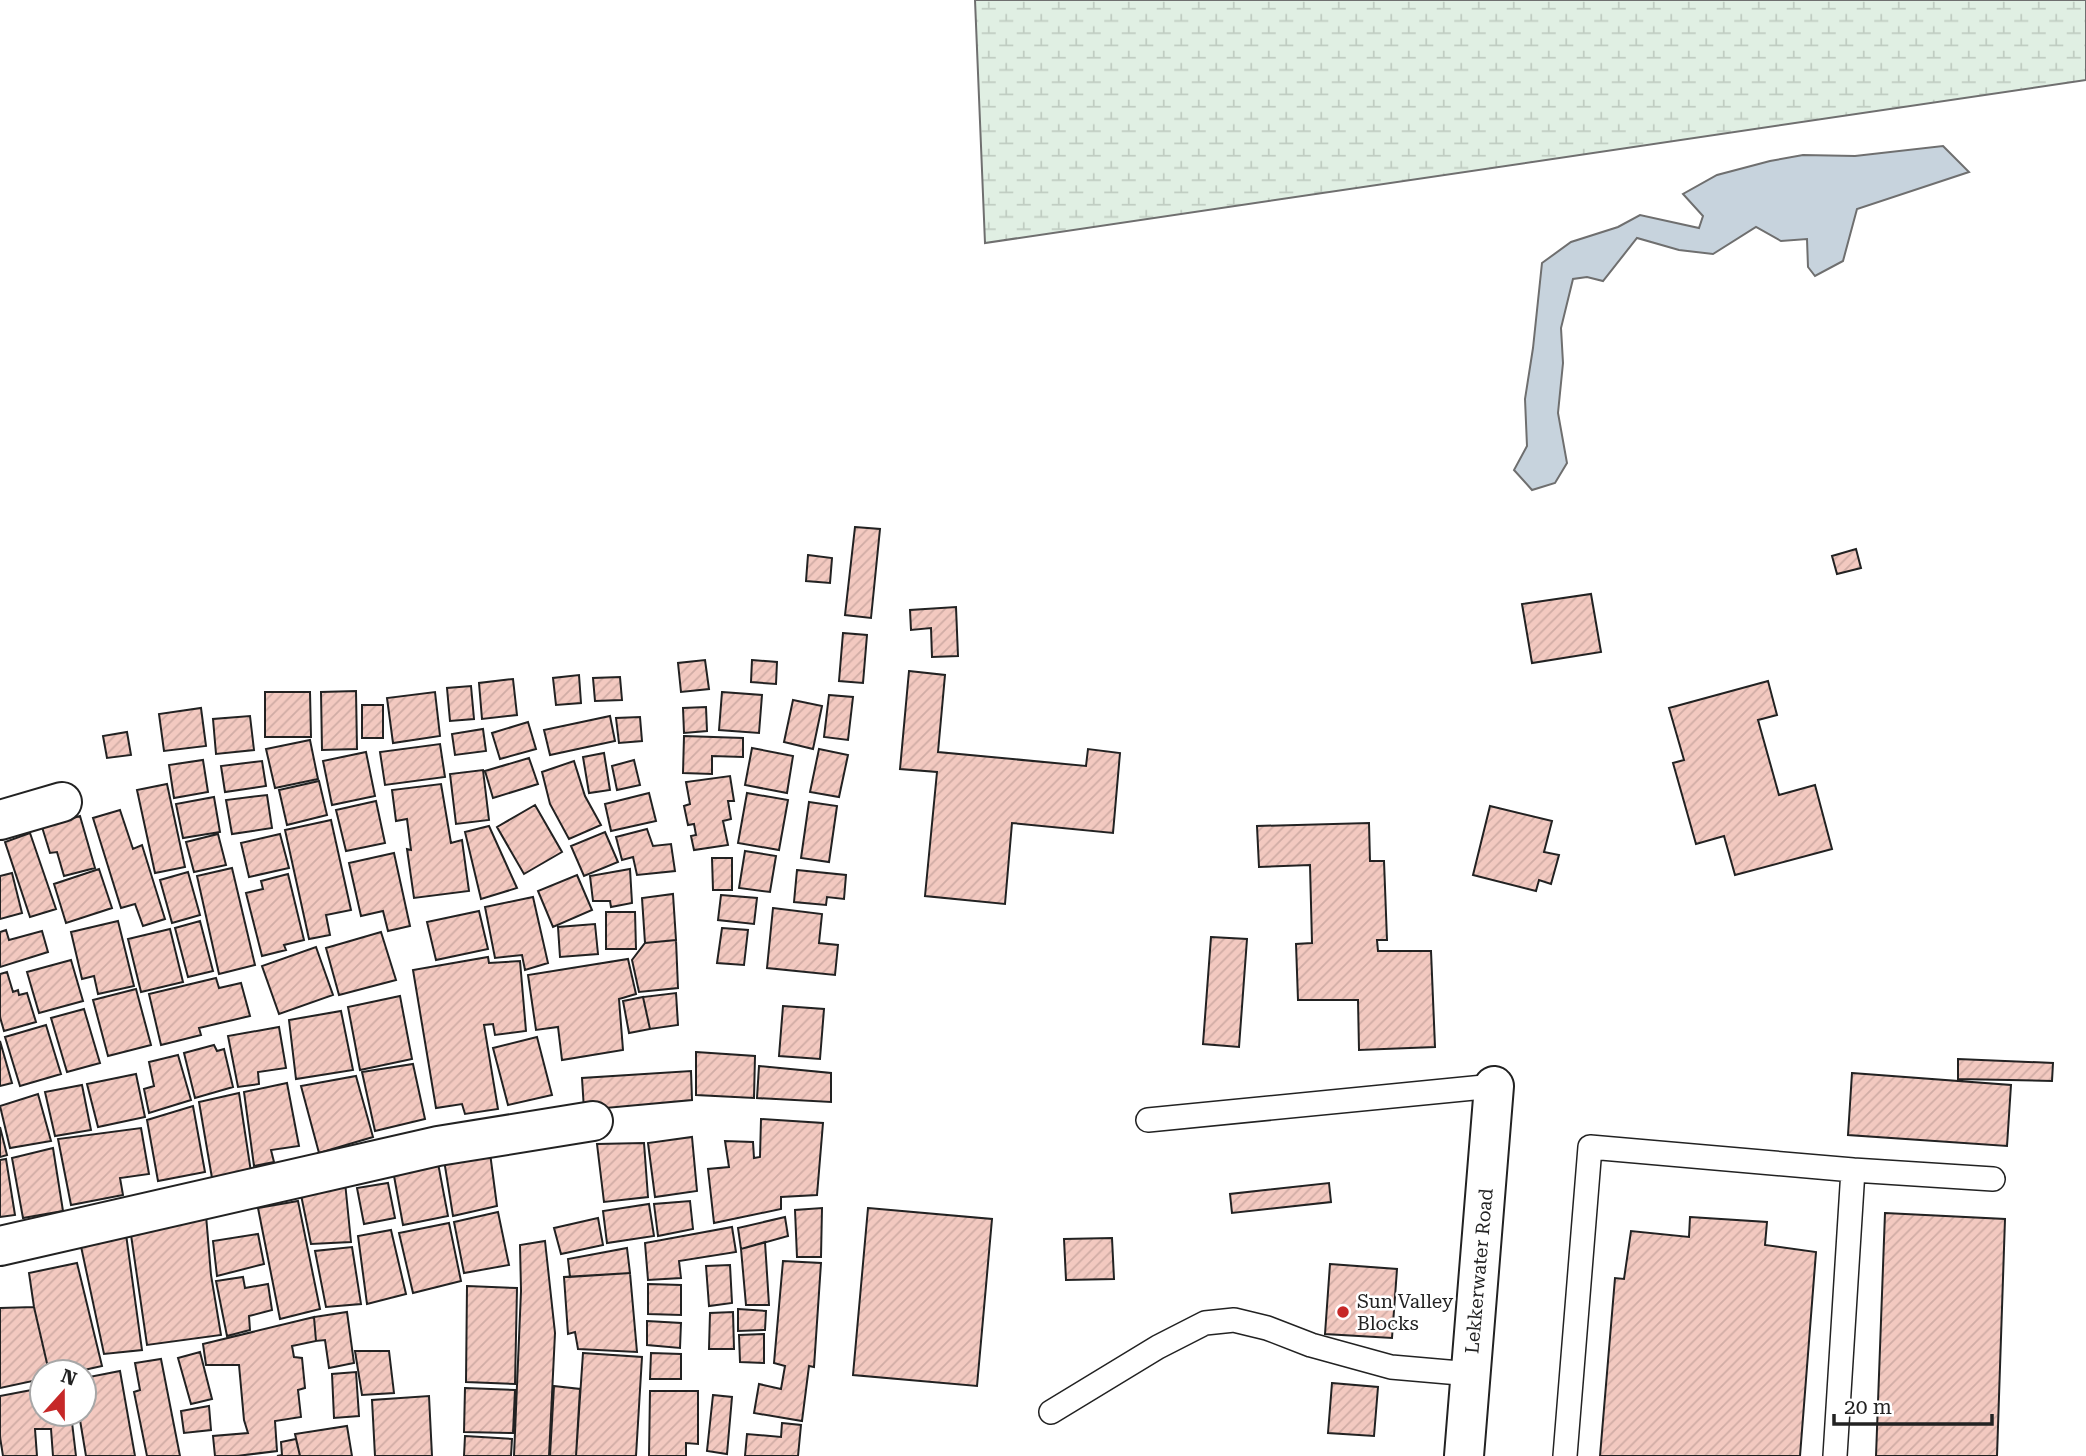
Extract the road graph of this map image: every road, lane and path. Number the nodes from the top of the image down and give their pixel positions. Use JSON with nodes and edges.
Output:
{"nodes":[{"id":1,"x":62,"y":802,"type":"dead end"},
{"id":2,"x":0,"y":820,"type":"edge"},
{"id":3,"x":1494,"y":1086,"type":"joint"},
{"id":4,"x":1148,"y":1120,"type":"dead end"},
{"id":5,"x":593,"y":1121,"type":"dead end"},
{"id":6,"x":1853,"y":1170,"type":"junction"},
{"id":7,"x":1993,"y":1179,"type":"dead end"},
{"id":8,"x":0,"y":1246,"type":"edge"},
{"id":9,"x":1471,"y":1374,"type":"junction"},
{"id":10,"x":1051,"y":1412,"type":"dead end"},
{"id":11,"x":1464,"y":1456,"type":"edge"},
{"id":12,"x":1565,"y":1456,"type":"edge"},
{"id":13,"x":1835,"y":1456,"type":"edge"}],
"edges":[{"from":1,"to":2,"type":"street"},
{"from":3,"to":4,"type":"lane"},
{"from":3,"to":9,"type":"street","name":"Lekkerwater Road"},
{"from":5,"to":8,"type":"street"},
{"from":6,"to":7,"type":"lane"},
{"from":6,"to":12,"type":"lane"},
{"from":6,"to":13,"type":"lane"},
{"from":9,"to":10,"type":"lane"},
{"from":9,"to":11,"type":"street","name":"Lekkerwater Road"}]}
